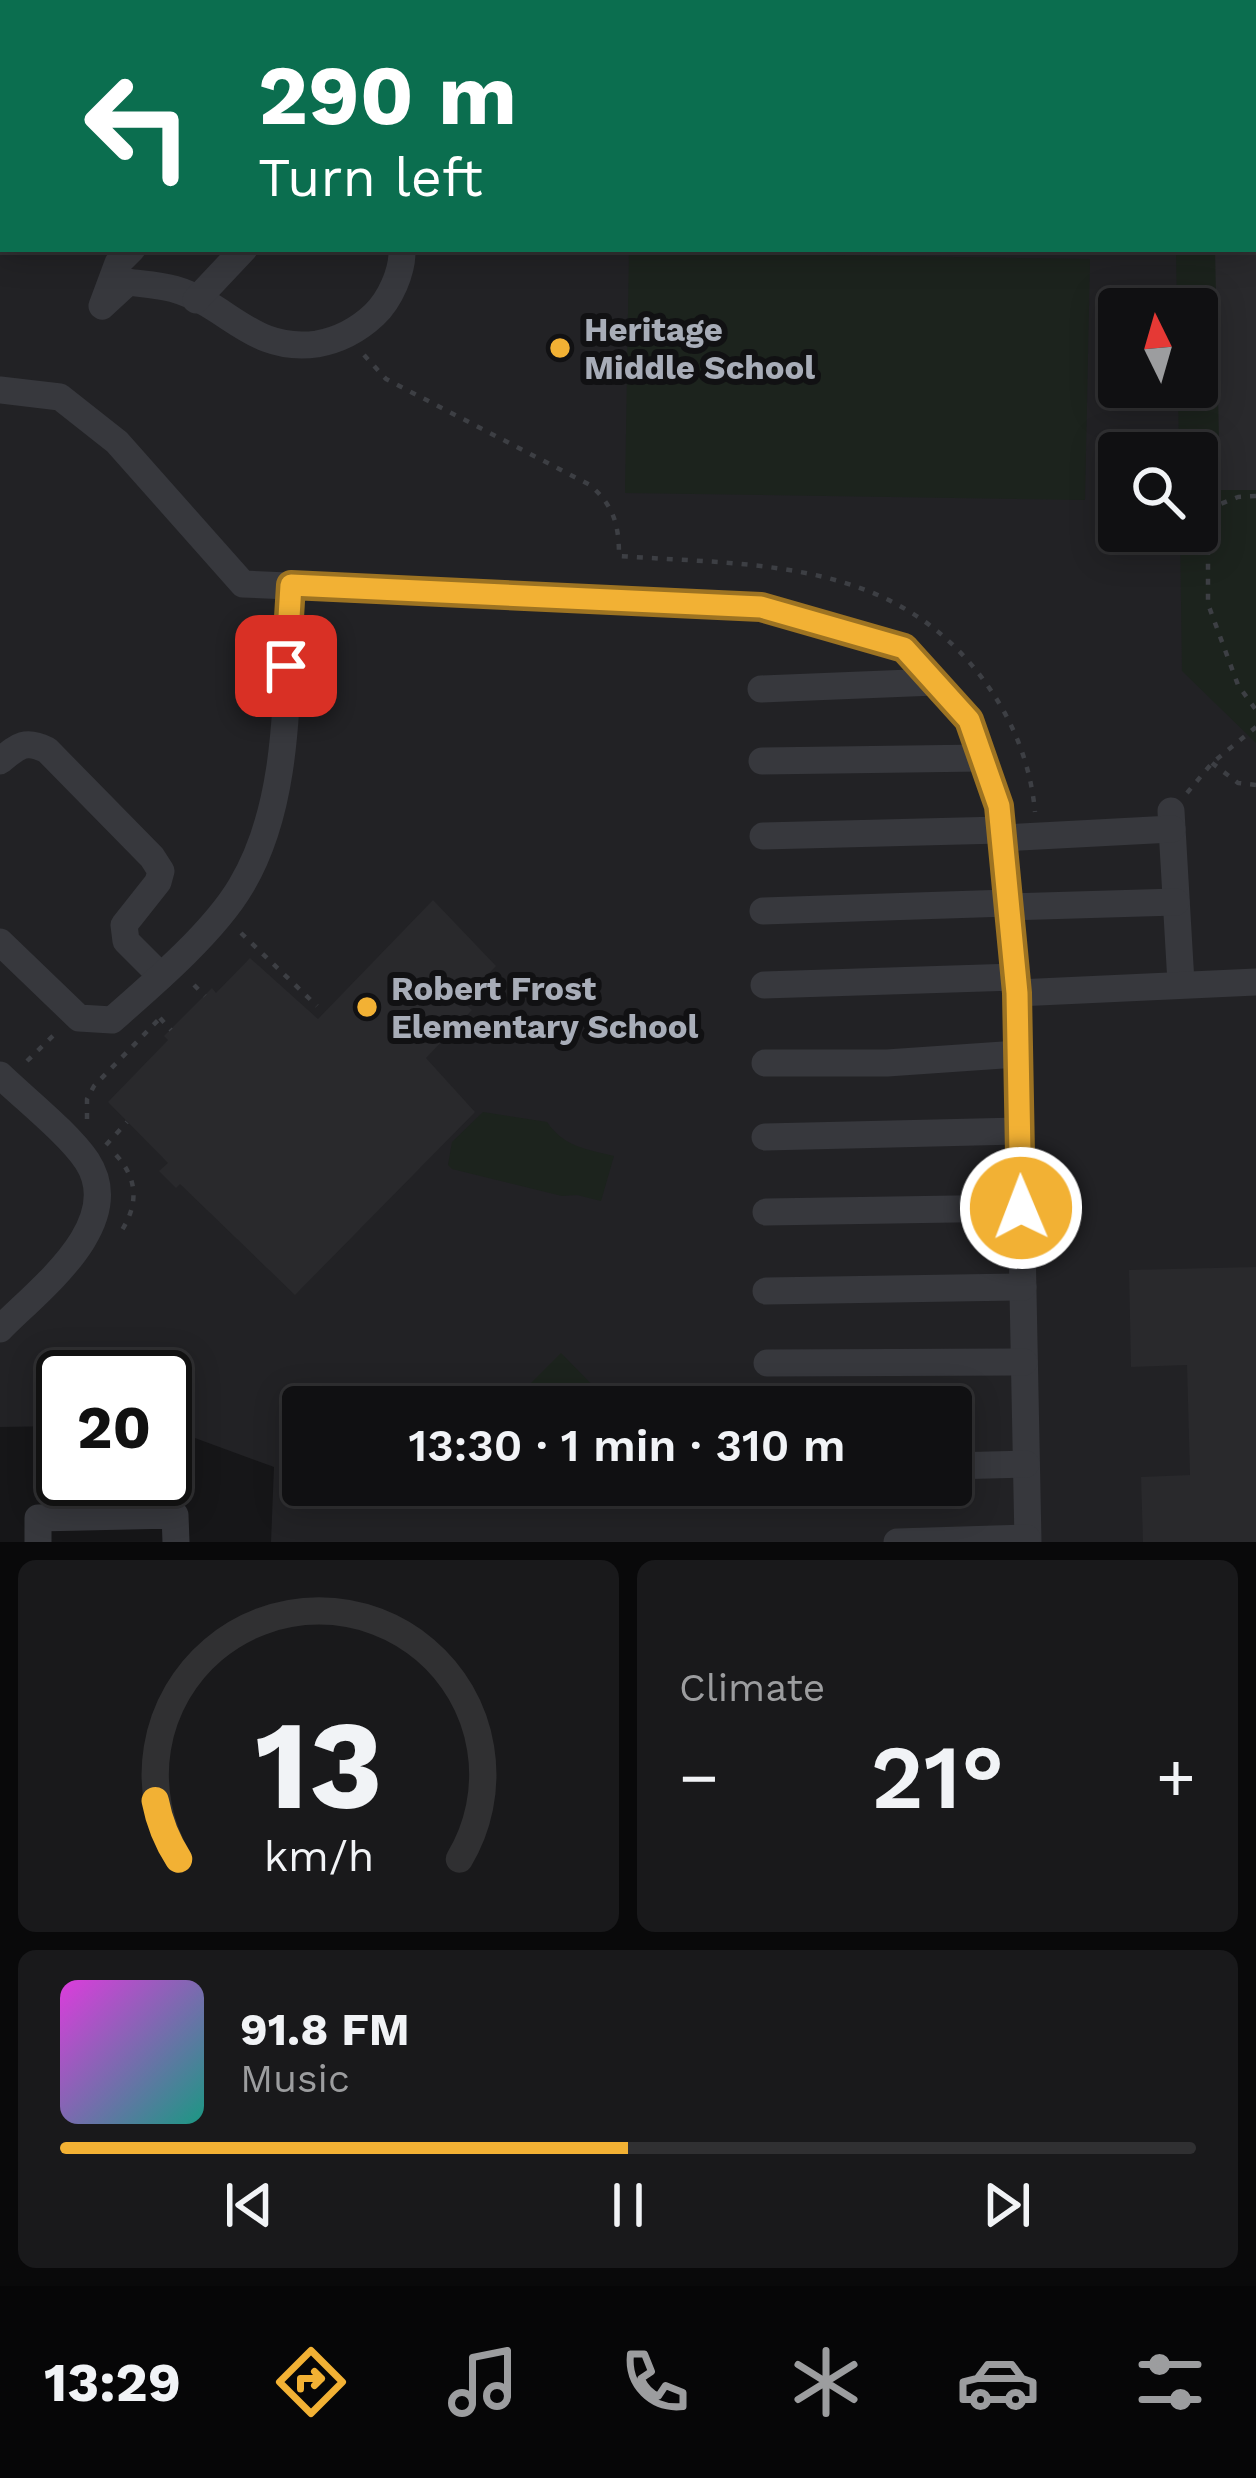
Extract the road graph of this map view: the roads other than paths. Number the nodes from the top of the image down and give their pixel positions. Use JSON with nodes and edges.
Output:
{"nodes":[{"id":1,"x":129,"y":252,"type":"edge"},
{"id":2,"x":241,"y":252,"type":"edge"},
{"id":3,"x":402,"y":252,"type":"edge"},
{"id":4,"x":196,"y":300,"type":"junction"},
{"id":5,"x":0,"y":390,"type":"edge"},
{"id":6,"x":291,"y":585,"type":"junction"},
{"id":7,"x":935,"y":682,"type":"junction"},
{"id":8,"x":761,"y":688,"type":"dead end"},
{"id":9,"x":982,"y":758,"type":"junction"},
{"id":10,"x":0,"y":761,"type":"edge"},
{"id":11,"x":762,"y":761,"type":"dead end"},
{"id":12,"x":1001,"y":834,"type":"junction"},
{"id":13,"x":763,"y":836,"type":"dead end"},
{"id":14,"x":1176,"y":902,"type":"junction"},
{"id":15,"x":1008,"y":905,"type":"junction"},
{"id":16,"x":764,"y":911,"type":"dead end"},
{"id":17,"x":0,"y":942,"type":"edge"},
{"id":18,"x":161,"y":976,"type":"junction"},
{"id":19,"x":1256,"y":982,"type":"edge"},
{"id":20,"x":1180,"y":983,"type":"junction"},
{"id":21,"x":764,"y":985,"type":"dead end"},
{"id":22,"x":1016,"y":985,"type":"junction"},
{"id":23,"x":1018,"y":1054,"type":"junction"},
{"id":24,"x":765,"y":1063,"type":"dead end"},
{"id":25,"x":12,"y":1070,"type":"edge"},
{"id":26,"x":1019,"y":1131,"type":"junction"},
{"id":27,"x":766,"y":1137,"type":"dead end"},
{"id":28,"x":1021,"y":1208,"type":"junction"},
{"id":29,"x":766,"y":1212,"type":"dead end"},
{"id":30,"x":1023,"y":1287,"type":"junction"},
{"id":31,"x":766,"y":1291,"type":"dead end"},
{"id":32,"x":0,"y":1329,"type":"edge"},
{"id":33,"x":1024,"y":1362,"type":"junction"},
{"id":34,"x":767,"y":1363,"type":"dead end"},
{"id":35,"x":1026,"y":1464,"type":"junction"},
{"id":36,"x":972,"y":1465,"type":"edge"},
{"id":37,"x":1028,"y":1540,"type":"edge"},
{"id":38,"x":38,"y":1542,"type":"edge"},
{"id":39,"x":176,"y":1542,"type":"edge"},
{"id":40,"x":898,"y":1542,"type":"edge"}],
"edges":[{"from":1,"to":4,"type":"lane"},
{"from":2,"to":4,"type":"lane"},
{"from":3,"to":4,"type":"lane"},
{"from":5,"to":6,"type":"lane"},
{"from":6,"to":7,"type":"lane"},
{"from":6,"to":18,"type":"lane"},
{"from":7,"to":8,"type":"lane"},
{"from":7,"to":9,"type":"lane"},
{"from":9,"to":11,"type":"lane"},
{"from":9,"to":12,"type":"lane"},
{"from":10,"to":18,"type":"lane"},
{"from":12,"to":13,"type":"lane"},
{"from":12,"to":14,"type":"lane"},
{"from":12,"to":15,"type":"lane"},
{"from":14,"to":15,"type":"lane"},
{"from":14,"to":20,"type":"lane"},
{"from":15,"to":16,"type":"lane"},
{"from":15,"to":22,"type":"lane"},
{"from":17,"to":18,"type":"lane"},
{"from":19,"to":20,"type":"lane"},
{"from":20,"to":22,"type":"lane"},
{"from":21,"to":22,"type":"lane"},
{"from":22,"to":23,"type":"lane"},
{"from":23,"to":24,"type":"lane"},
{"from":23,"to":26,"type":"lane"},
{"from":25,"to":32,"type":"lane"},
{"from":26,"to":27,"type":"lane"},
{"from":26,"to":28,"type":"lane"},
{"from":28,"to":29,"type":"lane"},
{"from":28,"to":30,"type":"lane"},
{"from":30,"to":31,"type":"lane"},
{"from":30,"to":33,"type":"lane"},
{"from":33,"to":34,"type":"lane"},
{"from":33,"to":35,"type":"lane"},
{"from":35,"to":36,"type":"lane"},
{"from":35,"to":37,"type":"lane"},
{"from":37,"to":40,"type":"lane"},
{"from":38,"to":39,"type":"lane"}]}
